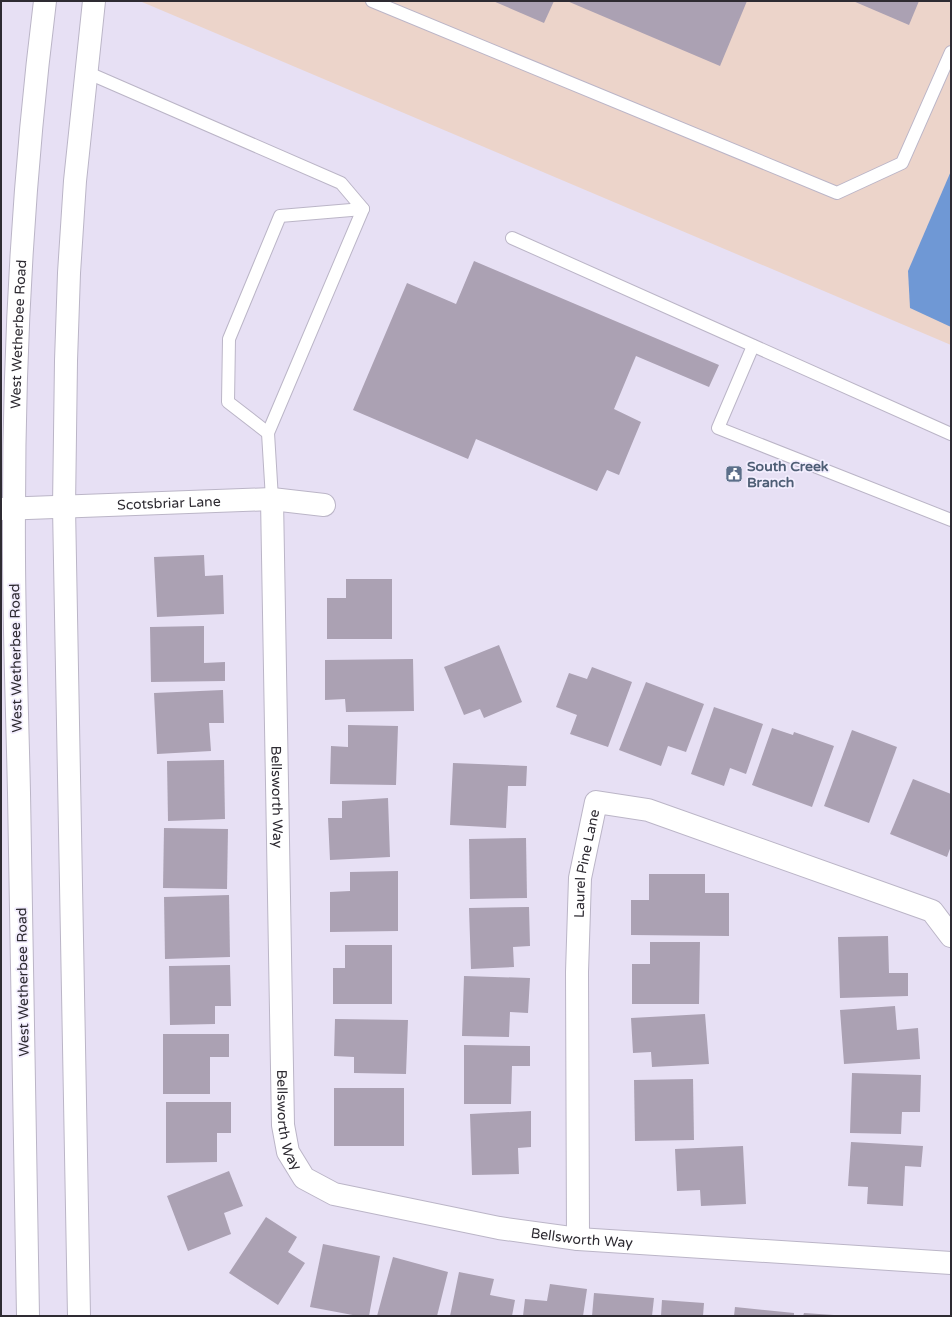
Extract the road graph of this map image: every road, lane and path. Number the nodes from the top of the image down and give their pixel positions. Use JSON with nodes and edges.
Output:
{"nodes":[{"id":1,"x":45,"y":1,"type":"edge"},
{"id":2,"x":94,"y":1,"type":"edge"},
{"id":3,"x":372,"y":1,"type":"edge"},
{"id":4,"x":951,"y":52,"type":"edge"},
{"id":5,"x":86,"y":72,"type":"junction"},
{"id":6,"x":363,"y":209,"type":"junction"},
{"id":7,"x":512,"y":238,"type":"dead end"},
{"id":8,"x":753,"y":346,"type":"junction"},
{"id":9,"x":268,"y":433,"type":"junction"},
{"id":10,"x":951,"y":434,"type":"edge"},
{"id":11,"x":272,"y":500,"type":"junction"},
{"id":12,"x":324,"y":505,"type":"dead end"},
{"id":13,"x":64,"y":507,"type":"junction"},
{"id":14,"x":7,"y":509,"type":"edge"},
{"id":15,"x":951,"y":520,"type":"edge"},
{"id":16,"x":951,"y":936,"type":"edge"},
{"id":17,"x":578,"y":1239,"type":"junction"},
{"id":18,"x":951,"y":1263,"type":"edge"},
{"id":19,"x":28,"y":1316,"type":"edge"},
{"id":20,"x":79,"y":1316,"type":"edge"}],
"edges":[{"from":1,"to":14,"type":"street","name":"West Wetherbee Road"},
{"from":2,"to":5,"type":"street"},
{"from":3,"to":4,"type":"lane"},
{"from":5,"to":6,"type":"lane"},
{"from":5,"to":13,"type":"street"},
{"from":6,"to":9,"type":"lane"},
{"from":6,"to":9,"type":"lane"},
{"from":7,"to":8,"type":"lane"},
{"from":8,"to":10,"type":"lane"},
{"from":8,"to":15,"type":"lane"},
{"from":9,"to":11,"type":"lane"},
{"from":11,"to":12,"type":"street","name":"Scotsbriar Lane"},
{"from":11,"to":13,"type":"street","name":"Scotsbriar Lane"},
{"from":11,"to":17,"type":"street","name":"Bellsworth Way"},
{"from":13,"to":14,"type":"street","name":"Scotsbriar Lane"},
{"from":13,"to":20,"type":"street"},
{"from":14,"to":19,"type":"street","name":"West Wetherbee Road"},
{"from":16,"to":17,"type":"street","name":"Laurel Pine Lane"},
{"from":17,"to":18,"type":"street","name":"Bellsworth Way"}]}
